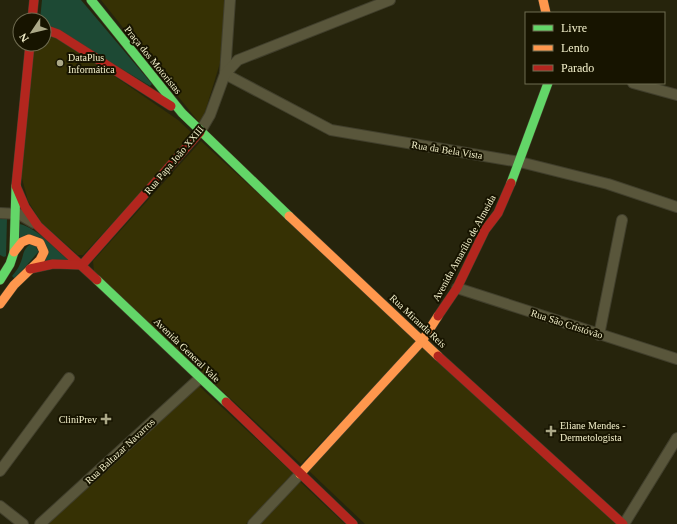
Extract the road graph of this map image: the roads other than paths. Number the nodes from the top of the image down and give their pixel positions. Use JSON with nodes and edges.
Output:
{"nodes":[{"id":1,"x":34,"y":0,"type":"edge"},
{"id":2,"x":91,"y":0,"type":"edge"},
{"id":3,"x":230,"y":0,"type":"edge"},
{"id":4,"x":390,"y":0,"type":"edge"},
{"id":5,"x":543,"y":0,"type":"edge"},
{"id":6,"x":33,"y":12,"type":"edge"},
{"id":7,"x":546,"y":12,"type":"edge"},
{"id":8,"x":52,"y":32,"type":"edge"},
{"id":9,"x":29,"y":52,"type":"edge"},
{"id":10,"x":224,"y":74,"type":"junction"},
{"id":11,"x":548,"y":84,"type":"edge"},
{"id":12,"x":637,"y":84,"type":"edge"},
{"id":13,"x":677,"y":95,"type":"edge"},
{"id":14,"x":182,"y":112,"type":"junction"},
{"id":15,"x":200,"y":132,"type":"junction"},
{"id":16,"x":520,"y":162,"type":"junction"},
{"id":17,"x":16,"y":186,"type":"junction"},
{"id":18,"x":677,"y":207,"type":"edge"},
{"id":19,"x":0,"y":213,"type":"edge"},
{"id":20,"x":15,"y":213,"type":"junction"},
{"id":21,"x":622,"y":220,"type":"dead end"},
{"id":22,"x":38,"y":226,"type":"junction"},
{"id":23,"x":14,"y":252,"type":"junction"},
{"id":24,"x":82,"y":265,"type":"junction"},
{"id":25,"x":4,"y":266,"type":"edge"},
{"id":26,"x":30,"y":269,"type":"junction"},
{"id":27,"x":0,"y":280,"type":"edge"},
{"id":28,"x":457,"y":288,"type":"junction"},
{"id":29,"x":0,"y":304,"type":"edge"},
{"id":30,"x":599,"y":335,"type":"junction"},
{"id":31,"x":422,"y":341,"type":"junction"},
{"id":32,"x":677,"y":358,"type":"edge"},
{"id":33,"x":69,"y":378,"type":"dead end"},
{"id":34,"x":200,"y":378,"type":"junction"},
{"id":35,"x":677,"y":438,"type":"edge"},
{"id":36,"x":0,"y":471,"type":"edge"},
{"id":37,"x":300,"y":474,"type":"junction"},
{"id":38,"x":0,"y":506,"type":"edge"},
{"id":39,"x":23,"y":524,"type":"edge"},
{"id":40,"x":40,"y":524,"type":"edge"},
{"id":41,"x":254,"y":524,"type":"edge"},
{"id":42,"x":353,"y":524,"type":"edge"},
{"id":43,"x":624,"y":524,"type":"edge"}],
"edges":[{"from":1,"to":6,"type":"main road"},
{"from":2,"to":14,"type":"main road","name":"Praça dos Motoristas"},
{"from":3,"to":10,"type":"street"},
{"from":4,"to":10,"type":"street","name":"Rua Papa João XXIII"},
{"from":5,"to":7,"type":"main road"},
{"from":8,"to":14,"type":"main road"},
{"from":9,"to":17,"type":"main road"},
{"from":10,"to":15,"type":"street","name":"Rua Papa João XXIII"},
{"from":10,"to":16,"type":"street","name":"Rua da Bela Vista"},
{"from":11,"to":16,"type":"main road","name":"Avenida Amarílio de Almeida"},
{"from":12,"to":13,"type":"street"},
{"from":14,"to":15,"type":"main road","name":"Praça dos Motoristas"},
{"from":15,"to":24,"type":"main road","name":"Rua Papa João XXIII"},
{"from":15,"to":31,"type":"main road","name":"Rua Miranda Reis"},
{"from":16,"to":18,"type":"street","name":"Rua da Bela Vista"},
{"from":16,"to":28,"type":"main road","name":"Avenida Amarílio de Almeida"},
{"from":17,"to":20,"type":"main road"},
{"from":17,"to":22,"type":"main road","name":"Avenida General Vale"},
{"from":19,"to":20,"type":"street"},
{"from":20,"to":22,"type":"street"},
{"from":20,"to":23,"type":"main road"},
{"from":21,"to":30,"type":"street"},
{"from":22,"to":24,"type":"main road","name":"Avenida General Vale"},
{"from":23,"to":25,"type":"main road"},
{"from":23,"to":26,"type":"main road"},
{"from":24,"to":26,"type":"main road"},
{"from":24,"to":34,"type":"main road","name":"Avenida General Vale"},
{"from":25,"to":27,"type":"main road"},
{"from":26,"to":29,"type":"main road"},
{"from":28,"to":30,"type":"street","name":"Rua São Cristóvão"},
{"from":28,"to":31,"type":"main road","name":"Avenida Amarílio de Almeida"},
{"from":30,"to":32,"type":"street","name":"Rua São Cristóvão"},
{"from":31,"to":37,"type":"main road","name":"Avenida Amarílio de Almeida"},
{"from":31,"to":43,"type":"main road","name":"Rua Miranda Reis"},
{"from":33,"to":36,"type":"street"},
{"from":34,"to":37,"type":"main road","name":"Avenida General Vale"},
{"from":34,"to":40,"type":"street","name":"Rua Baltazar Navarros"},
{"from":35,"to":43,"type":"street"},
{"from":37,"to":41,"type":"street"},
{"from":37,"to":42,"type":"main road","name":"Avenida General Vale"},
{"from":38,"to":39,"type":"street"}]}
